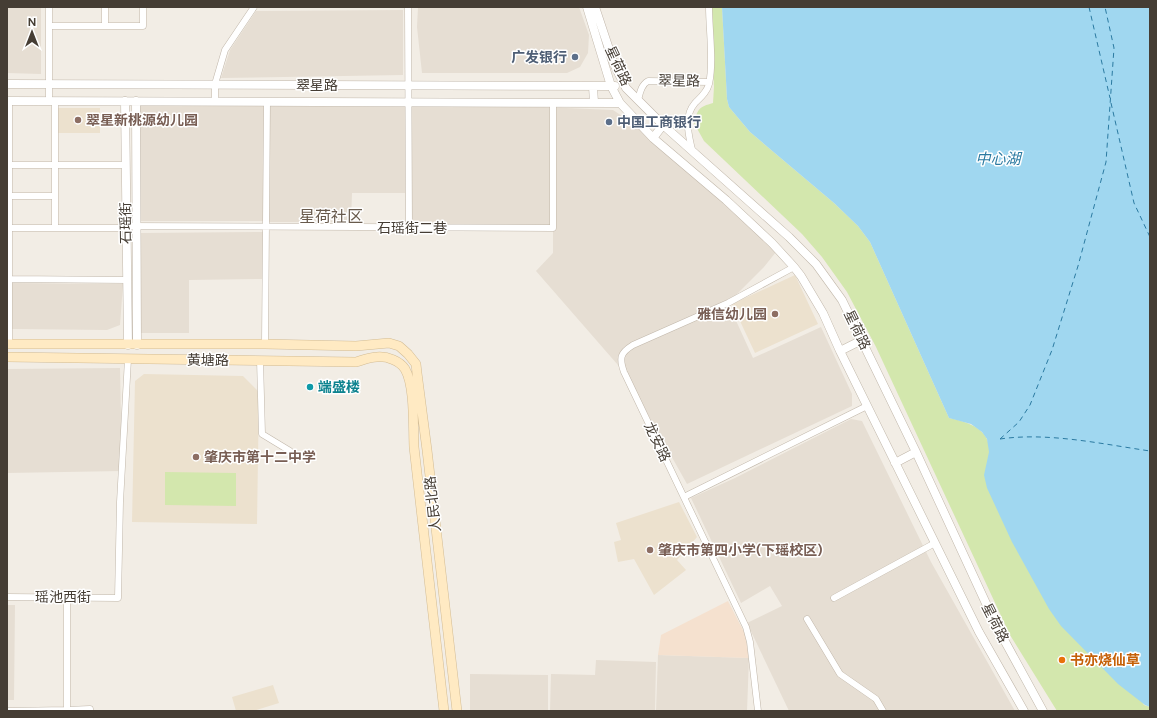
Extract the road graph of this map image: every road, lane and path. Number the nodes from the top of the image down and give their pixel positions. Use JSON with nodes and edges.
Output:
{"nodes":[{"id":1,"x":49,"y":7,"type":"edge"},
{"id":2,"x":105,"y":7,"type":"edge"},
{"id":3,"x":143,"y":7,"type":"edge"},
{"id":4,"x":254,"y":7,"type":"edge"},
{"id":5,"x":408,"y":7,"type":"edge"},
{"id":6,"x":586,"y":7,"type":"edge"},
{"id":7,"x":595,"y":7,"type":"edge"},
{"id":8,"x":709,"y":7,"type":"edge"},
{"id":9,"x":49,"y":26,"type":"junction"},
{"id":10,"x":105,"y":26,"type":"junction"},
{"id":11,"x":709,"y":82,"type":"junction"},
{"id":12,"x":7,"y":84,"type":"edge"},
{"id":13,"x":49,"y":84,"type":"junction"},
{"id":14,"x":215,"y":84,"type":"junction"},
{"id":15,"x":408,"y":85,"type":"junction"},
{"id":16,"x":593,"y":86,"type":"junction"},
{"id":17,"x":611,"y":86,"type":"junction"},
{"id":18,"x":626,"y":88,"type":"junction"},
{"id":19,"x":638,"y":100,"type":"junction"},
{"id":20,"x":8,"y":101,"type":"edge"},
{"id":21,"x":52,"y":101,"type":"junction"},
{"id":22,"x":125,"y":101,"type":"junction"},
{"id":23,"x":136,"y":101,"type":"junction"},
{"id":24,"x":215,"y":102,"type":"junction"},
{"id":25,"x":267,"y":102,"type":"junction"},
{"id":26,"x":408,"y":102,"type":"junction"},
{"id":27,"x":553,"y":103,"type":"junction"},
{"id":28,"x":594,"y":103,"type":"junction"},
{"id":29,"x":620,"y":103,"type":"junction"},
{"id":30,"x":663,"y":125,"type":"junction"},
{"id":31,"x":652,"y":138,"type":"junction"},
{"id":32,"x":692,"y":150,"type":"junction"},
{"id":33,"x":8,"y":165,"type":"edge"},
{"id":34,"x":55,"y":165,"type":"junction"},
{"id":35,"x":125,"y":165,"type":"junction"},
{"id":36,"x":8,"y":196,"type":"edge"},
{"id":37,"x":55,"y":196,"type":"junction"},
{"id":38,"x":126,"y":226,"type":"junction"},
{"id":39,"x":136,"y":226,"type":"junction"},
{"id":40,"x":265,"y":226,"type":"junction"},
{"id":41,"x":8,"y":228,"type":"edge"},
{"id":42,"x":55,"y":228,"type":"junction"},
{"id":43,"x":409,"y":228,"type":"junction"},
{"id":44,"x":794,"y":267,"type":"junction"},
{"id":45,"x":9,"y":279,"type":"junction"},
{"id":46,"x":127,"y":280,"type":"junction"},
{"id":47,"x":862,"y":340,"type":"junction"},
{"id":48,"x":8,"y":344,"type":"edge"},
{"id":49,"x":265,"y":344,"type":"junction"},
{"id":50,"x":132,"y":345,"type":"junction"},
{"id":51,"x":356,"y":346,"type":"joint"},
{"id":52,"x":840,"y":351,"type":"junction"},
{"id":53,"x":7,"y":357,"type":"edge"},
{"id":54,"x":128,"y":359,"type":"junction"},
{"id":55,"x":260,"y":360,"type":"junction"},
{"id":56,"x":405,"y":369,"type":"joint"},
{"id":57,"x":867,"y":406,"type":"junction"},
{"id":58,"x":290,"y":451,"type":"dead end"},
{"id":59,"x":916,"y":452,"type":"junction"},
{"id":60,"x":895,"y":462,"type":"junction"},
{"id":61,"x":684,"y":497,"type":"junction"},
{"id":62,"x":935,"y":544,"type":"junction"},
{"id":63,"x":7,"y":597,"type":"edge"},
{"id":64,"x":67,"y":597,"type":"junction"},
{"id":65,"x":834,"y":598,"type":"dead end"},
{"id":66,"x":807,"y":619,"type":"dead end"},
{"id":67,"x":67,"y":710,"type":"junction"},
{"id":68,"x":7,"y":711,"type":"edge"},
{"id":69,"x":90,"y":711,"type":"edge"},
{"id":70,"x":444,"y":711,"type":"edge"},
{"id":71,"x":457,"y":711,"type":"edge"},
{"id":72,"x":758,"y":711,"type":"edge"},
{"id":73,"x":883,"y":711,"type":"edge"},
{"id":74,"x":1024,"y":711,"type":"edge"},
{"id":75,"x":1042,"y":711,"type":"edge"}],
"edges":[{"from":1,"to":9,"type":"street"},
{"from":2,"to":10,"type":"street"},
{"from":3,"to":10,"type":"street"},
{"from":4,"to":14,"type":"street"},
{"from":5,"to":15,"type":"street"},
{"from":6,"to":17,"type":"street","name":"星荷路"},
{"from":7,"to":18,"type":"street","name":"星荷路"},
{"from":8,"to":11,"type":"street"},
{"from":9,"to":10,"type":"street"},
{"from":9,"to":13,"type":"street"},
{"from":11,"to":19,"type":"street","name":"翠星路"},
{"from":11,"to":32,"type":"street"},
{"from":12,"to":13,"type":"street","name":"翠星路"},
{"from":13,"to":14,"type":"street","name":"翠星路"},
{"from":13,"to":21,"type":"street"},
{"from":14,"to":15,"type":"street","name":"翠星路"},
{"from":14,"to":24,"type":"street"},
{"from":15,"to":16,"type":"street","name":"翠星路"},
{"from":15,"to":26,"type":"street"},
{"from":16,"to":17,"type":"street","name":"翠星路"},
{"from":16,"to":28,"type":"street"},
{"from":17,"to":18,"type":"street","name":"翠星路"},
{"from":17,"to":29,"type":"street","name":"星荷路"},
{"from":18,"to":19,"type":"street","name":"星荷路"},
{"from":19,"to":30,"type":"street","name":"星荷路"},
{"from":20,"to":21,"type":"street","name":"翠星路"},
{"from":20,"to":33,"type":"street"},
{"from":21,"to":22,"type":"street","name":"翠星路"},
{"from":21,"to":34,"type":"street"},
{"from":22,"to":23,"type":"street","name":"翠星路"},
{"from":22,"to":35,"type":"street","name":"石瑶街"},
{"from":23,"to":24,"type":"street","name":"翠星路"},
{"from":23,"to":39,"type":"street","name":"石瑶街"},
{"from":24,"to":25,"type":"street","name":"翠星路"},
{"from":25,"to":26,"type":"street","name":"翠星路"},
{"from":25,"to":40,"type":"street"},
{"from":26,"to":27,"type":"street","name":"翠星路"},
{"from":26,"to":43,"type":"street"},
{"from":27,"to":28,"type":"street","name":"翠星路"},
{"from":27,"to":43,"type":"street","name":"石瑶街二巷"},
{"from":28,"to":29,"type":"street","name":"翠星路"},
{"from":29,"to":31,"type":"street","name":"星荷路"},
{"from":30,"to":31,"type":"street"},
{"from":30,"to":32,"type":"street","name":"星荷路"},
{"from":31,"to":44,"type":"street","name":"星荷路"},
{"from":32,"to":47,"type":"street","name":"星荷路"},
{"from":33,"to":34,"type":"street"},
{"from":33,"to":36,"type":"street"},
{"from":34,"to":35,"type":"street"},
{"from":34,"to":37,"type":"street"},
{"from":35,"to":38,"type":"street","name":"石瑶街"},
{"from":36,"to":37,"type":"street"},
{"from":36,"to":41,"type":"street"},
{"from":37,"to":42,"type":"street"},
{"from":38,"to":39,"type":"street","name":"石瑶街二巷"},
{"from":38,"to":42,"type":"street","name":"石瑶街二巷"},
{"from":38,"to":46,"type":"street","name":"石瑶街"},
{"from":39,"to":40,"type":"street","name":"石瑶街二巷"},
{"from":39,"to":50,"type":"street","name":"石瑶街"},
{"from":40,"to":43,"type":"street","name":"石瑶街二巷"},
{"from":40,"to":49,"type":"street"},
{"from":41,"to":42,"type":"street","name":"石瑶街二巷"},
{"from":41,"to":45,"type":"street"},
{"from":44,"to":52,"type":"street","name":"星荷路"},
{"from":44,"to":61,"type":"street","name":"龙安路"},
{"from":45,"to":46,"type":"street"},
{"from":45,"to":48,"type":"street"},
{"from":46,"to":50,"type":"street","name":"石瑶街"},
{"from":47,"to":52,"type":"street"},
{"from":47,"to":59,"type":"street","name":"星荷路"},
{"from":48,"to":50,"type":"main road","name":"黄塘路"},
{"from":49,"to":50,"type":"main road","name":"黄塘路"},
{"from":49,"to":51,"type":"main road","name":"黄塘路"},
{"from":51,"to":71,"type":"main road","name":"人民北路"},
{"from":52,"to":57,"type":"street","name":"星荷路"},
{"from":53,"to":54,"type":"main road","name":"黄塘路"},
{"from":54,"to":55,"type":"main road","name":"黄塘路"},
{"from":54,"to":64,"type":"street","name":"瑶池西街"},
{"from":55,"to":56,"type":"main road","name":"黄塘路"},
{"from":55,"to":58,"type":"street"},
{"from":56,"to":70,"type":"main road","name":"人民北路"},
{"from":57,"to":60,"type":"street","name":"星荷路"},
{"from":57,"to":61,"type":"street"},
{"from":59,"to":60,"type":"street"},
{"from":59,"to":75,"type":"street","name":"星荷路"},
{"from":60,"to":62,"type":"street","name":"星荷路"},
{"from":61,"to":72,"type":"street","name":"龙安路"},
{"from":62,"to":65,"type":"street"},
{"from":62,"to":74,"type":"street","name":"星荷路"},
{"from":63,"to":64,"type":"street","name":"瑶池西街"},
{"from":64,"to":67,"type":"street"},
{"from":66,"to":73,"type":"street"},
{"from":67,"to":68,"type":"street"},
{"from":67,"to":69,"type":"street"}]}
